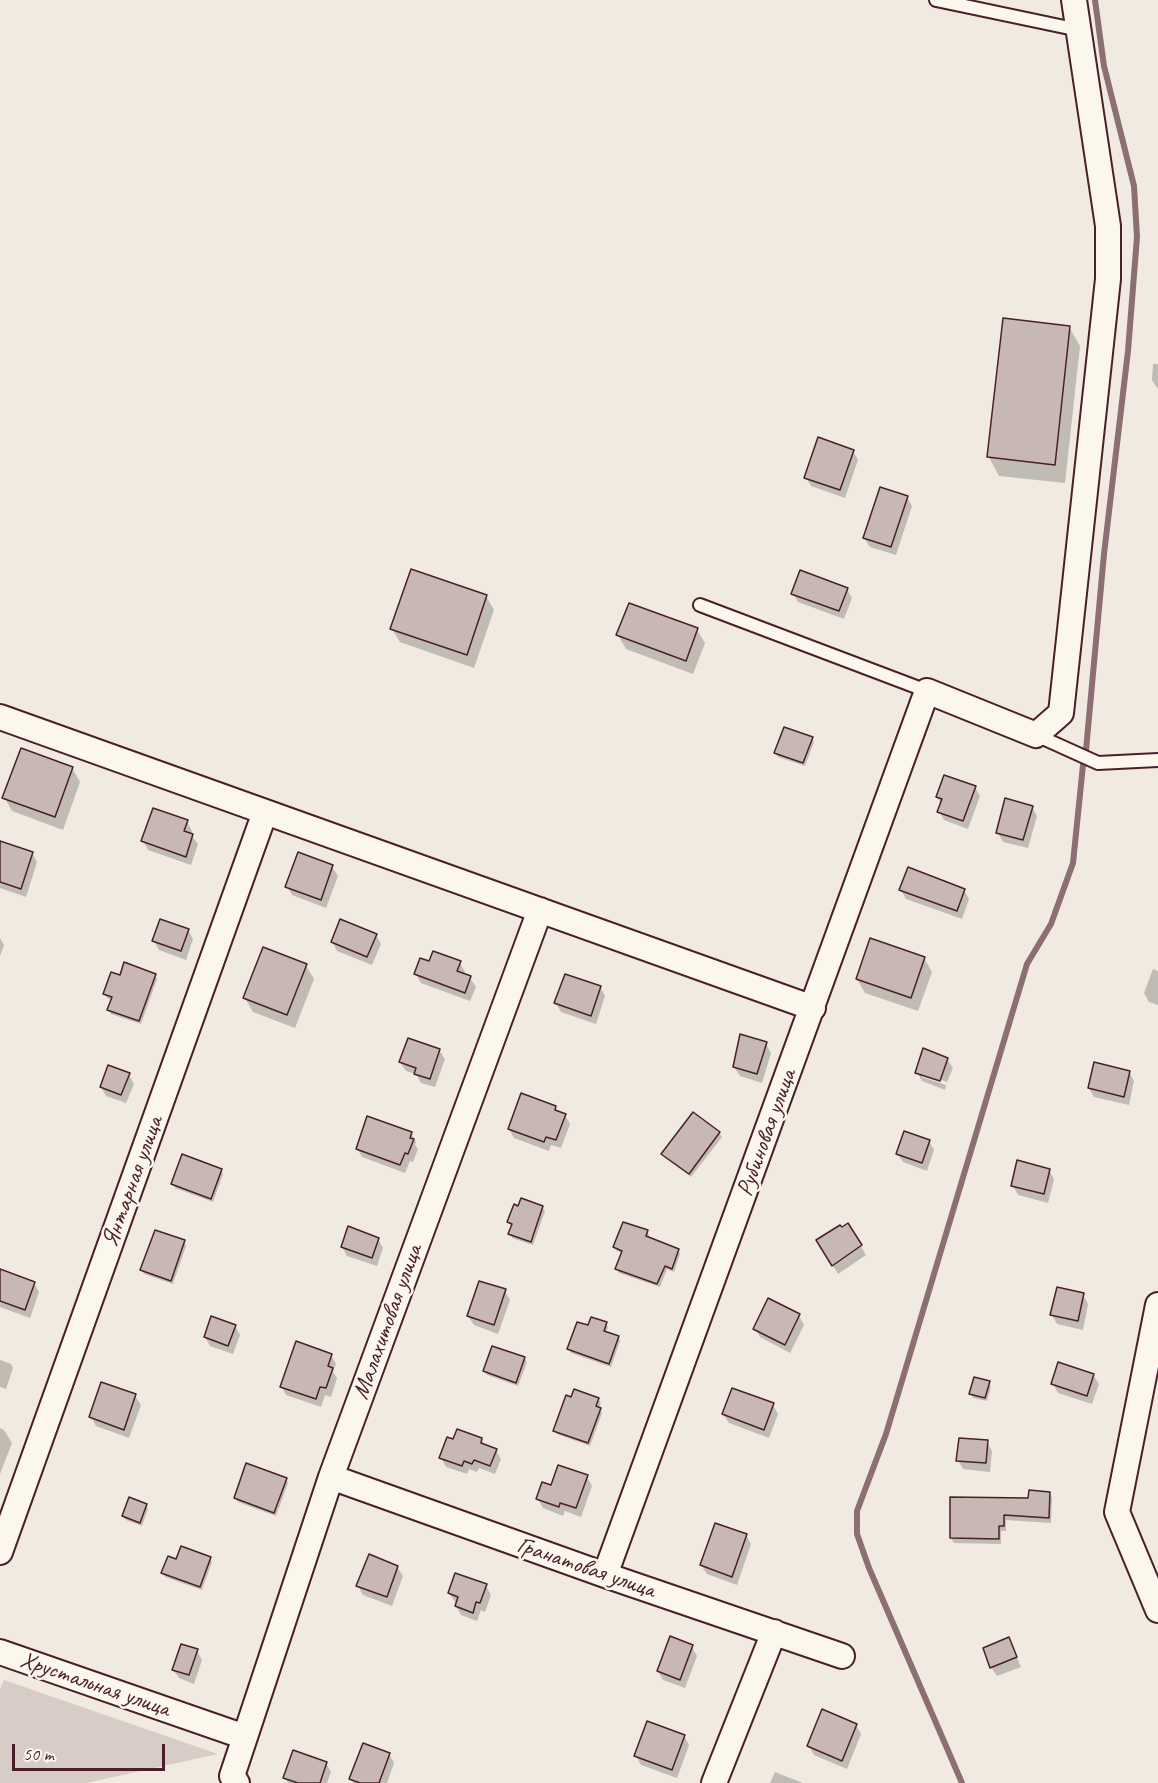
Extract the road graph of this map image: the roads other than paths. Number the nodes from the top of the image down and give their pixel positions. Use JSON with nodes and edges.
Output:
{"nodes":[{"id":1,"x":936,"y":0,"type":"edge"},
{"id":2,"x":1074,"y":0,"type":"edge"},
{"id":3,"x":957,"y":2,"type":"edge"},
{"id":4,"x":1079,"y":30,"type":"junction"},
{"id":5,"x":700,"y":605,"type":"dead end"},
{"id":6,"x":927,"y":691,"type":"junction"},
{"id":7,"x":0,"y":717,"type":"edge"},
{"id":8,"x":1036,"y":735,"type":"junction"},
{"id":9,"x":1158,"y":760,"type":"edge"},
{"id":10,"x":265,"y":812,"type":"junction"},
{"id":11,"x":540,"y":910,"type":"junction"},
{"id":12,"x":813,"y":1008,"type":"junction"},
{"id":13,"x":1158,"y":1305,"type":"edge"},
{"id":14,"x":1154,"y":1343,"type":"edge"},
{"id":15,"x":331,"y":1477,"type":"junction"},
{"id":16,"x":0,"y":1552,"type":"edge"},
{"id":17,"x":605,"y":1575,"type":"junction"},
{"id":18,"x":1158,"y":1610,"type":"edge"},
{"id":19,"x":774,"y":1632,"type":"junction"},
{"id":20,"x":0,"y":1652,"type":"edge"},
{"id":21,"x":842,"y":1656,"type":"dead end"},
{"id":22,"x":245,"y":1737,"type":"junction"},
{"id":23,"x":237,"y":1783,"type":"edge"},
{"id":24,"x":714,"y":1783,"type":"edge"}],
"edges":[{"from":1,"to":3,"type":"lane"},
{"from":2,"to":4,"type":"street"},
{"from":3,"to":4,"type":"lane"},
{"from":4,"to":8,"type":"street"},
{"from":5,"to":6,"type":"lane"},
{"from":6,"to":8,"type":"street"},
{"from":6,"to":12,"type":"street","name":"Рубиновая улица"},
{"from":7,"to":10,"type":"street"},
{"from":8,"to":9,"type":"lane"},
{"from":10,"to":11,"type":"street"},
{"from":10,"to":16,"type":"street","name":"Янтарная улица"},
{"from":11,"to":12,"type":"street"},
{"from":11,"to":15,"type":"street","name":"Малахитовая улица"},
{"from":12,"to":17,"type":"street","name":"Рубиновая улица"},
{"from":13,"to":14,"type":"street"},
{"from":14,"to":18,"type":"street"},
{"from":15,"to":17,"type":"street","name":"Гранатовая улица"},
{"from":15,"to":22,"type":"street","name":"Малахитовая улица"},
{"from":17,"to":19,"type":"street","name":"Гранатовая улица"},
{"from":19,"to":21,"type":"street","name":"Гранатовая улица"},
{"from":19,"to":24,"type":"street"},
{"from":20,"to":22,"type":"street","name":"Хрустальная улица"},
{"from":22,"to":23,"type":"street"}]}
